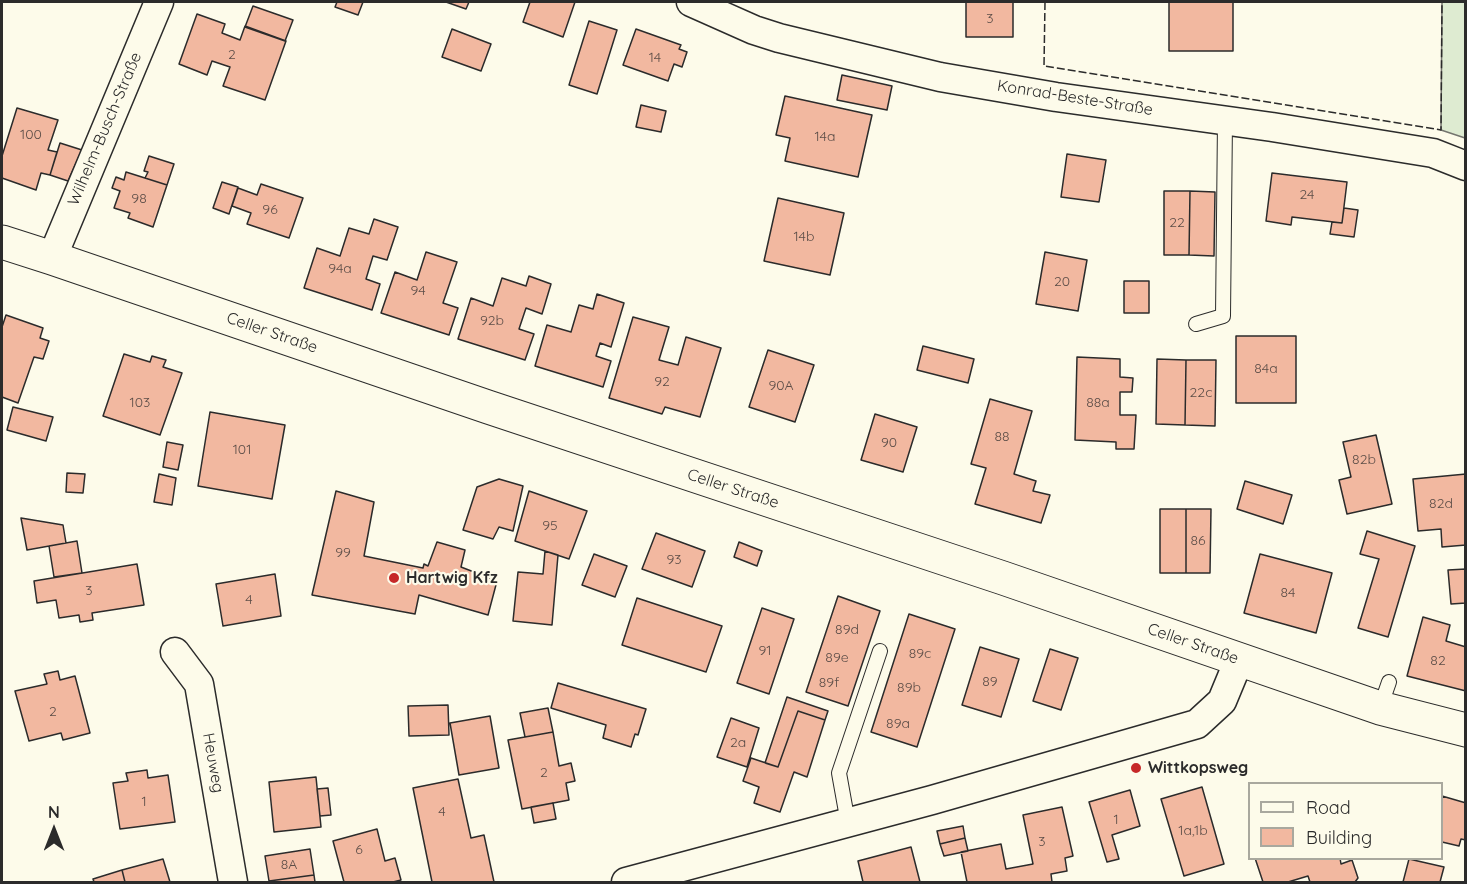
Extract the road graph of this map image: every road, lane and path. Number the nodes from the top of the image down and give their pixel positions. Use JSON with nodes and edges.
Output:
{"nodes":[{"id":1,"x":159,"y":2,"type":"edge"},
{"id":2,"x":691,"y":2,"type":"edge"},
{"id":3,"x":1225,"y":120,"type":"junction"},
{"id":4,"x":1466,"y":166,"type":"edge"},
{"id":5,"x":2,"y":242,"type":"edge"},
{"id":6,"x":52,"y":258,"type":"junction"},
{"id":7,"x":1196,"y":324,"type":"dead end"},
{"id":8,"x":880,"y":651,"type":"dead end"},
{"id":9,"x":175,"y":652,"type":"dead end"},
{"id":10,"x":1239,"y":660,"type":"junction"},
{"id":11,"x":1466,"y":730,"type":"edge"},
{"id":12,"x":848,"y":823,"type":"junction"},
{"id":13,"x":233,"y":882,"type":"edge"},
{"id":14,"x":626,"y":882,"type":"edge"}],
"edges":[{"from":1,"to":6,"type":"street","name":"Wilhelm-Busch-Straße"},
{"from":2,"to":3,"type":"street","name":"Konrad-Beste-Straße"},
{"from":3,"to":4,"type":"street","name":"Konrad-Beste-Straße"},
{"from":3,"to":7,"type":"lane"},
{"from":5,"to":6,"type":"street","name":"Celler Straße"},
{"from":6,"to":10,"type":"street","name":"Celler Straße"},
{"from":8,"to":12,"type":"lane"},
{"from":9,"to":13,"type":"street","name":"Heuweg"},
{"from":10,"to":11,"type":"street","name":"Celler Straße"},
{"from":10,"to":12,"type":"street"},
{"from":12,"to":14,"type":"street"}]}
